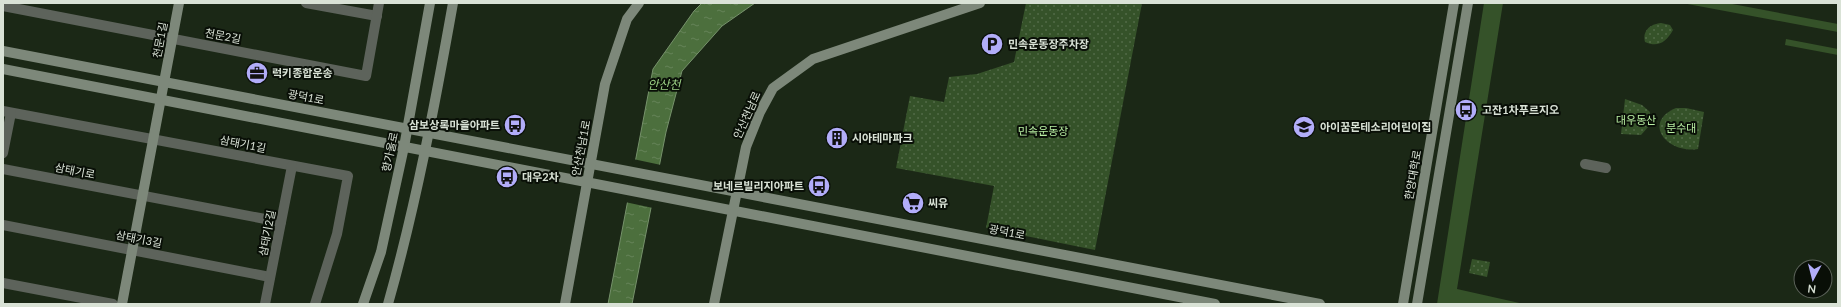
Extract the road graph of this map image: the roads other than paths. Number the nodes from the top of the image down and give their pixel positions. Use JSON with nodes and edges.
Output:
{"nodes":[{"id":1,"x":179,"y":3,"type":"edge"},
{"id":2,"x":306,"y":3,"type":"edge"},
{"id":3,"x":379,"y":3,"type":"edge"},
{"id":4,"x":430,"y":3,"type":"edge"},
{"id":5,"x":453,"y":3,"type":"edge"},
{"id":6,"x":639,"y":3,"type":"edge"},
{"id":7,"x":980,"y":3,"type":"edge"},
{"id":8,"x":1454,"y":3,"type":"edge"},
{"id":9,"x":1468,"y":3,"type":"edge"},
{"id":10,"x":3,"y":6,"type":"edge"},
{"id":11,"x":377,"y":16,"type":"junction"},
{"id":12,"x":172,"y":38,"type":"junction"},
{"id":13,"x":3,"y":52,"type":"edge"},
{"id":14,"x":3,"y":69,"type":"edge"},
{"id":15,"x":164,"y":81,"type":"junction"},
{"id":16,"x":161,"y":101,"type":"junction"},
{"id":17,"x":7,"y":112,"type":"edge"},
{"id":18,"x":407,"y":129,"type":"junction"},
{"id":19,"x":429,"y":134,"type":"junction"},
{"id":20,"x":153,"y":140,"type":"junction"},
{"id":21,"x":404,"y":147,"type":"junction"},
{"id":22,"x":424,"y":152,"type":"junction"},
{"id":23,"x":3,"y":153,"type":"edge"},
{"id":24,"x":590,"y":164,"type":"junction"},
{"id":25,"x":1585,"y":164,"type":"dead end"},
{"id":26,"x":292,"y":166,"type":"junction"},
{"id":27,"x":1606,"y":168,"type":"dead end"},
{"id":28,"x":3,"y":169,"type":"edge"},
{"id":29,"x":586,"y":182,"type":"junction"},
{"id":30,"x":736,"y":192,"type":"junction"},
{"id":31,"x":143,"y":196,"type":"junction"},
{"id":32,"x":732,"y":212,"type":"junction"},
{"id":33,"x":281,"y":222,"type":"junction"},
{"id":34,"x":3,"y":225,"type":"edge"},
{"id":35,"x":132,"y":250,"type":"junction"},
{"id":36,"x":270,"y":277,"type":"junction"},
{"id":37,"x":3,"y":283,"type":"edge"},
{"id":38,"x":59,"y":294,"type":"junction"},
{"id":39,"x":57,"y":304,"type":"edge"},
{"id":40,"x":113,"y":304,"type":"edge"},
{"id":41,"x":122,"y":304,"type":"edge"},
{"id":42,"x":265,"y":304,"type":"edge"},
{"id":43,"x":316,"y":304,"type":"edge"},
{"id":44,"x":363,"y":304,"type":"edge"},
{"id":45,"x":388,"y":304,"type":"edge"},
{"id":46,"x":565,"y":304,"type":"edge"},
{"id":47,"x":714,"y":304,"type":"edge"},
{"id":48,"x":1215,"y":304,"type":"edge"},
{"id":49,"x":1320,"y":304,"type":"edge"},
{"id":50,"x":1403,"y":304,"type":"edge"},
{"id":51,"x":1417,"y":304,"type":"edge"}],
"edges":[{"from":1,"to":12,"type":"street","name":"천문1길"},
{"from":2,"to":11,"type":"street"},
{"from":3,"to":11,"type":"street","name":"천문2길"},
{"from":4,"to":18,"type":"street","name":"항가울로"},
{"from":5,"to":19,"type":"street"},
{"from":6,"to":24,"type":"street","name":"안산천남1로"},
{"from":7,"to":30,"type":"street","name":"안산천남로"},
{"from":8,"to":50,"type":"street","name":"한양대학로"},
{"from":9,"to":51,"type":"street"},
{"from":10,"to":12,"type":"street","name":"천문2길"},
{"from":11,"to":12,"type":"street","name":"천문2길"},
{"from":12,"to":15,"type":"street","name":"천문1길"},
{"from":13,"to":15,"type":"street","name":"광덕1로"},
{"from":14,"to":16,"type":"street"},
{"from":15,"to":16,"type":"street"},
{"from":15,"to":18,"type":"street","name":"광덕1로"},
{"from":16,"to":20,"type":"street"},
{"from":16,"to":21,"type":"street"},
{"from":17,"to":20,"type":"street","name":"삼태기1길"},
{"from":17,"to":23,"type":"street"},
{"from":18,"to":19,"type":"street","name":"광덕1로"},
{"from":18,"to":21,"type":"street","name":"항가울로"},
{"from":19,"to":22,"type":"street"},
{"from":19,"to":24,"type":"street","name":"광덕1로"},
{"from":20,"to":26,"type":"street","name":"삼태기1길"},
{"from":20,"to":31,"type":"street"},
{"from":21,"to":22,"type":"street"},
{"from":21,"to":44,"type":"street","name":"항가울로"},
{"from":22,"to":29,"type":"street"},
{"from":22,"to":45,"type":"street"},
{"from":24,"to":29,"type":"street","name":"안산천남1로"},
{"from":24,"to":30,"type":"street","name":"광덕1로"},
{"from":25,"to":27,"type":"street"},
{"from":26,"to":33,"type":"street","name":"삼태기2길"},
{"from":26,"to":43,"type":"street","name":"삼태기1길"},
{"from":28,"to":31,"type":"street","name":"삼태기로"},
{"from":29,"to":32,"type":"street"},
{"from":29,"to":46,"type":"street","name":"안산천남1로"},
{"from":30,"to":32,"type":"street","name":"안산천남로"},
{"from":30,"to":49,"type":"street","name":"광덕1로"},
{"from":31,"to":33,"type":"street","name":"삼태기로"},
{"from":31,"to":35,"type":"street"},
{"from":32,"to":47,"type":"street","name":"안산천남로"},
{"from":32,"to":48,"type":"street"},
{"from":33,"to":36,"type":"street","name":"삼태기2길"},
{"from":34,"to":35,"type":"street","name":"삼태기3길"},
{"from":35,"to":36,"type":"street","name":"삼태기3길"},
{"from":35,"to":41,"type":"street"},
{"from":36,"to":42,"type":"street","name":"삼태기2길"},
{"from":37,"to":38,"type":"street"},
{"from":38,"to":39,"type":"street"},
{"from":38,"to":40,"type":"street"}]}
